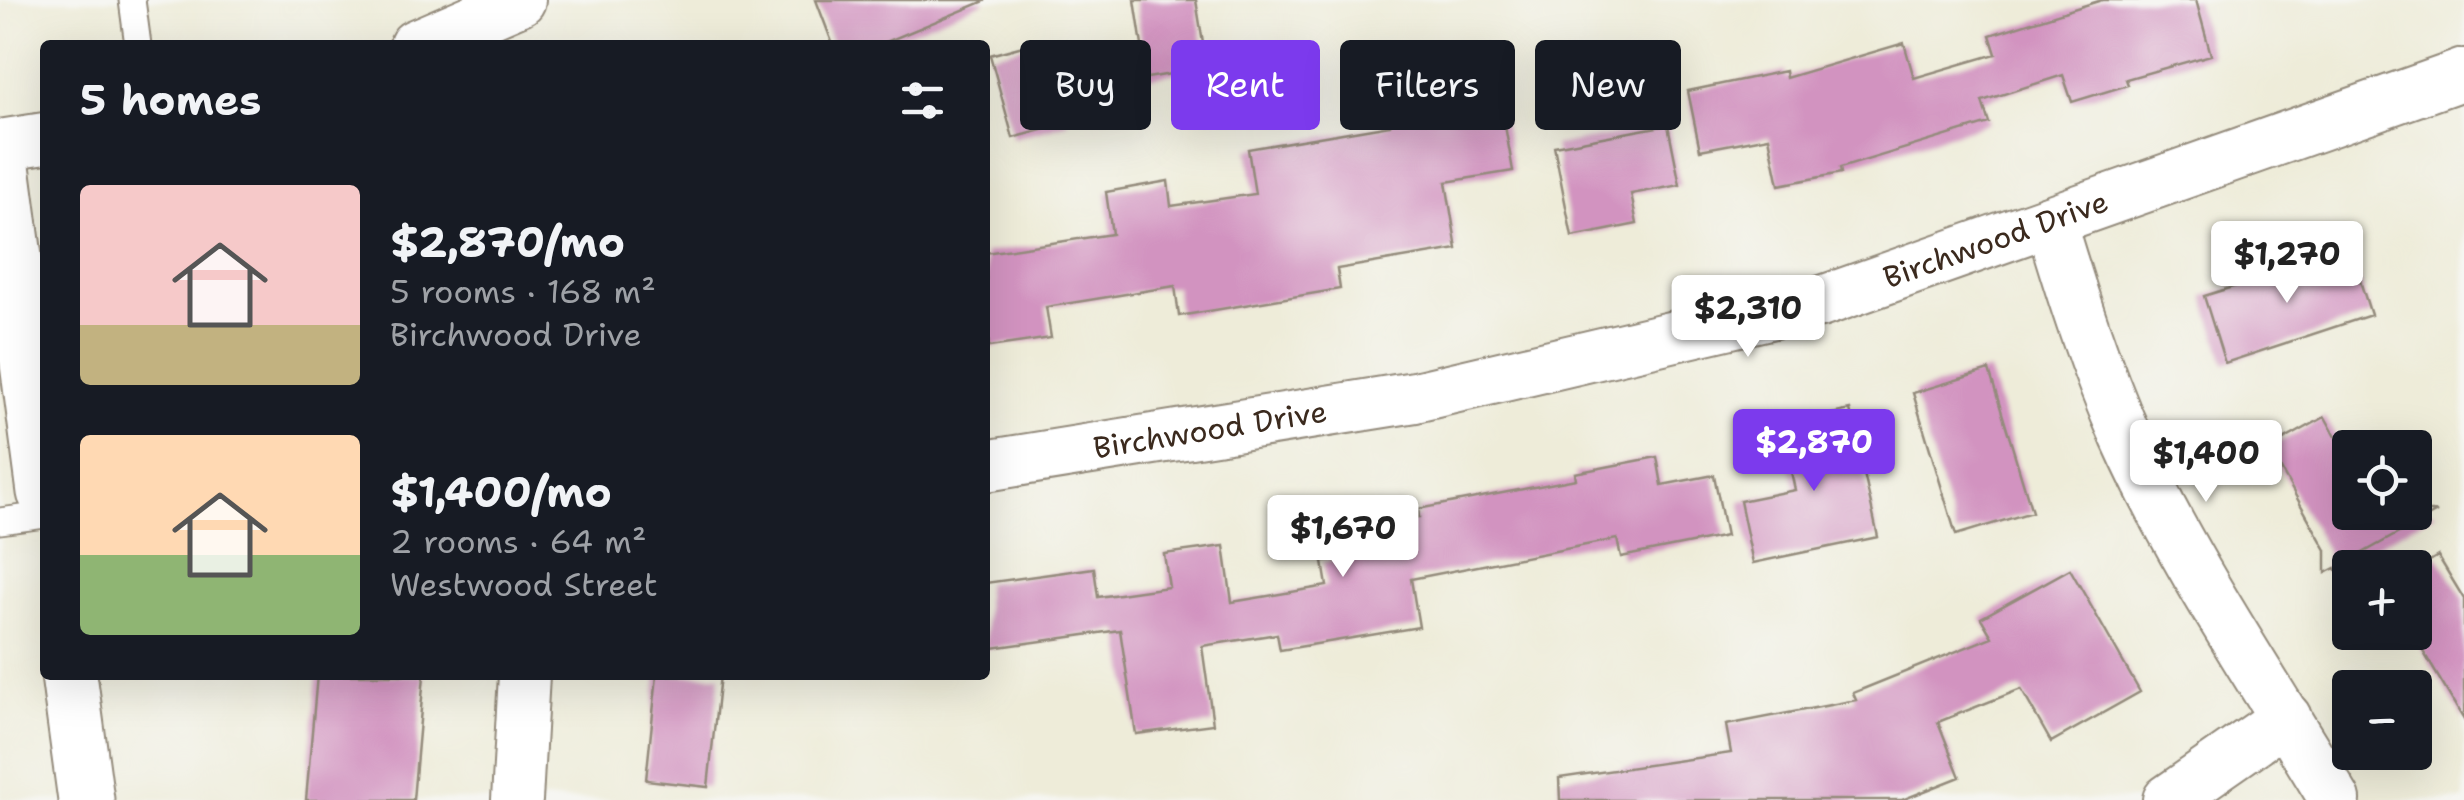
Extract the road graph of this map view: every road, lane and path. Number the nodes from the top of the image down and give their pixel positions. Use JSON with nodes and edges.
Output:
{"nodes":[{"id":1,"x":132,"y":0,"type":"edge"},
{"id":2,"x":498,"y":14,"type":"edge"},
{"id":3,"x":137,"y":40,"type":"edge"},
{"id":4,"x":428,"y":40,"type":"edge"},
{"id":5,"x":2464,"y":74,"type":"edge"},
{"id":6,"x":40,"y":139,"type":"edge"},
{"id":7,"x":0,"y":148,"type":"edge"},
{"id":8,"x":2050,"y":222,"type":"junction"},
{"id":9,"x":40,"y":454,"type":"edge"},
{"id":10,"x":990,"y":465,"type":"edge"},
{"id":11,"x":40,"y":516,"type":"edge"},
{"id":12,"x":0,"y":522,"type":"edge"},
{"id":13,"x":70,"y":680,"type":"edge"},
{"id":14,"x":524,"y":680,"type":"edge"},
{"id":15,"x":2286,"y":718,"type":"junction"},
{"id":16,"x":86,"y":800,"type":"edge"},
{"id":17,"x":516,"y":800,"type":"edge"},
{"id":18,"x":2168,"y":800,"type":"edge"},
{"id":19,"x":2335,"y":800,"type":"edge"}],
"edges":[{"from":1,"to":3,"type":"lane"},
{"from":2,"to":4,"type":"street"},
{"from":5,"to":8,"type":"street","name":"Birchwood Drive"},
{"from":6,"to":7,"type":"street"},
{"from":7,"to":9,"type":"street"},
{"from":8,"to":10,"type":"street","name":"Birchwood Drive"},
{"from":8,"to":15,"type":"street"},
{"from":11,"to":12,"type":"lane"},
{"from":13,"to":16,"type":"street"},
{"from":14,"to":17,"type":"street"},
{"from":15,"to":18,"type":"street"},
{"from":15,"to":19,"type":"street"}]}
